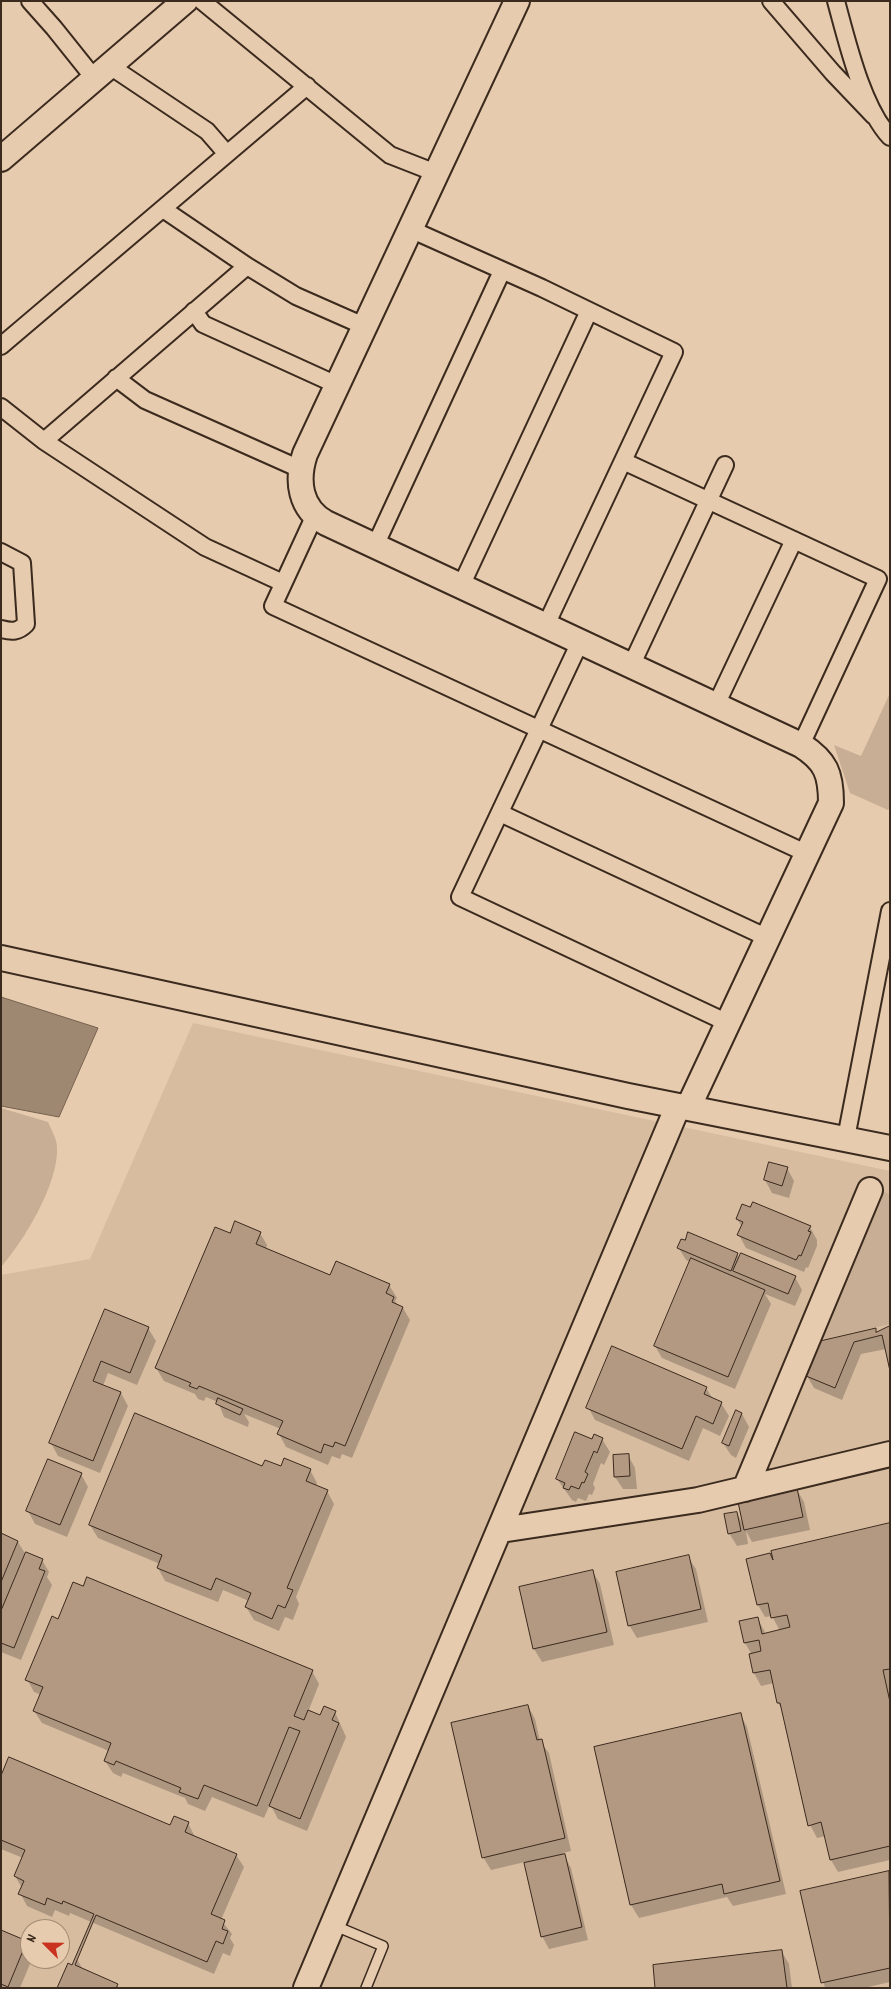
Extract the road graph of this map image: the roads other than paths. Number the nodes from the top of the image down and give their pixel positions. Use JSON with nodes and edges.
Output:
{"nodes":[{"id":1,"x":30,"y":1,"type":"edge"},
{"id":2,"x":185,"y":1,"type":"edge"},
{"id":3,"x":202,"y":1,"type":"edge"},
{"id":4,"x":517,"y":1,"type":"edge"},
{"id":5,"x":771,"y":1,"type":"edge"},
{"id":6,"x":836,"y":1,"type":"edge"},
{"id":7,"x":102,"y":72,"type":"junction"},
{"id":8,"x":307,"y":86,"type":"junction"},
{"id":9,"x":874,"y":116,"type":"junction"},
{"id":10,"x":890,"y":137,"type":"edge"},
{"id":11,"x":228,"y":154,"type":"junction"},
{"id":12,"x":1,"y":159,"type":"edge"},
{"id":13,"x":436,"y":173,"type":"junction"},
{"id":14,"x":163,"y":208,"type":"junction"},
{"id":15,"x":410,"y":229,"type":"junction"},
{"id":16,"x":247,"y":266,"type":"junction"},
{"id":17,"x":502,"y":271,"type":"junction"},
{"id":18,"x":589,"y":311,"type":"junction"},
{"id":19,"x":194,"y":312,"type":"junction"},
{"id":20,"x":364,"y":326,"type":"junction"},
{"id":21,"x":1,"y":346,"type":"edge"},
{"id":22,"x":116,"y":378,"type":"junction"},
{"id":23,"x":337,"y":385,"type":"junction"},
{"id":24,"x":1,"y":407,"type":"edge"},
{"id":25,"x":44,"y":440,"type":"junction"},
{"id":26,"x":622,"y":461,"type":"junction"},
{"id":27,"x":725,"y":465,"type":"dead end"},
{"id":28,"x":300,"y":469,"type":"junction"},
{"id":29,"x":708,"y":501,"type":"junction"},
{"id":30,"x":314,"y":517,"type":"junction"},
{"id":31,"x":794,"y":540,"type":"junction"},
{"id":32,"x":374,"y":546,"type":"junction"},
{"id":33,"x":1,"y":552,"type":"edge"},
{"id":34,"x":283,"y":583,"type":"junction"},
{"id":35,"x":461,"y":586,"type":"junction"},
{"id":36,"x":546,"y":626,"type":"junction"},
{"id":37,"x":1,"y":629,"type":"edge"},
{"id":38,"x":580,"y":642,"type":"junction"},
{"id":39,"x":631,"y":666,"type":"junction"},
{"id":40,"x":716,"y":705,"type":"junction"},
{"id":41,"x":539,"y":728,"type":"junction"},
{"id":42,"x":801,"y":745,"type":"junction"},
{"id":43,"x":500,"y":813,"type":"junction"},
{"id":44,"x":808,"y":854,"type":"junction"},
{"id":45,"x":890,"y":911,"type":"edge"},
{"id":46,"x":768,"y":938,"type":"junction"},
{"id":47,"x":1,"y":958,"type":"edge"},
{"id":48,"x":728,"y":1023,"type":"junction"},
{"id":49,"x":683,"y":1107,"type":"junction"},
{"id":50,"x":846,"y":1138,"type":"junction"},
{"id":51,"x":890,"y":1148,"type":"edge"},
{"id":52,"x":870,"y":1190,"type":"dead end"},
{"id":53,"x":890,"y":1454,"type":"edge"},
{"id":54,"x":746,"y":1488,"type":"junction"},
{"id":55,"x":501,"y":1530,"type":"junction"},
{"id":56,"x":333,"y":1925,"type":"junction"},
{"id":57,"x":306,"y":1988,"type":"edge"},
{"id":58,"x":366,"y":1988,"type":"edge"}],
"edges":[{"from":1,"to":7,"type":"street"},
{"from":2,"to":7,"type":"street"},
{"from":3,"to":8,"type":"street"},
{"from":4,"to":13,"type":"street"},
{"from":5,"to":9,"type":"street"},
{"from":6,"to":9,"type":"street"},
{"from":7,"to":11,"type":"street"},
{"from":7,"to":12,"type":"street"},
{"from":8,"to":11,"type":"street"},
{"from":8,"to":13,"type":"street"},
{"from":9,"to":10,"type":"street"},
{"from":11,"to":14,"type":"street"},
{"from":13,"to":15,"type":"street"},
{"from":14,"to":16,"type":"street"},
{"from":14,"to":21,"type":"street"},
{"from":15,"to":17,"type":"street"},
{"from":15,"to":20,"type":"street"},
{"from":16,"to":19,"type":"street"},
{"from":16,"to":20,"type":"street"},
{"from":17,"to":18,"type":"street"},
{"from":17,"to":32,"type":"street"},
{"from":18,"to":26,"type":"street"},
{"from":18,"to":35,"type":"street"},
{"from":19,"to":22,"type":"street"},
{"from":19,"to":23,"type":"street"},
{"from":20,"to":23,"type":"street"},
{"from":22,"to":25,"type":"street"},
{"from":22,"to":28,"type":"street"},
{"from":23,"to":28,"type":"street"},
{"from":24,"to":25,"type":"street"},
{"from":25,"to":34,"type":"street"},
{"from":26,"to":29,"type":"street"},
{"from":26,"to":36,"type":"street"},
{"from":27,"to":29,"type":"street"},
{"from":28,"to":30,"type":"street"},
{"from":29,"to":31,"type":"street"},
{"from":29,"to":39,"type":"street"},
{"from":30,"to":32,"type":"street"},
{"from":30,"to":34,"type":"street"},
{"from":31,"to":40,"type":"street"},
{"from":31,"to":42,"type":"street"},
{"from":32,"to":35,"type":"street"},
{"from":33,"to":37,"type":"street"},
{"from":34,"to":41,"type":"street"},
{"from":35,"to":36,"type":"street"},
{"from":36,"to":38,"type":"street"},
{"from":38,"to":39,"type":"street"},
{"from":38,"to":41,"type":"street"},
{"from":39,"to":40,"type":"street"},
{"from":40,"to":42,"type":"street"},
{"from":41,"to":43,"type":"street"},
{"from":41,"to":44,"type":"street"},
{"from":42,"to":44,"type":"street"},
{"from":43,"to":46,"type":"street"},
{"from":43,"to":48,"type":"street"},
{"from":44,"to":46,"type":"street"},
{"from":45,"to":50,"type":"street"},
{"from":46,"to":48,"type":"street"},
{"from":47,"to":49,"type":"street"},
{"from":48,"to":49,"type":"street"},
{"from":49,"to":50,"type":"street"},
{"from":49,"to":55,"type":"street"},
{"from":50,"to":51,"type":"street"},
{"from":52,"to":54,"type":"street"},
{"from":53,"to":54,"type":"street"},
{"from":54,"to":55,"type":"street"},
{"from":55,"to":56,"type":"street"},
{"from":56,"to":57,"type":"street"},
{"from":56,"to":58,"type":"lane"}]}
